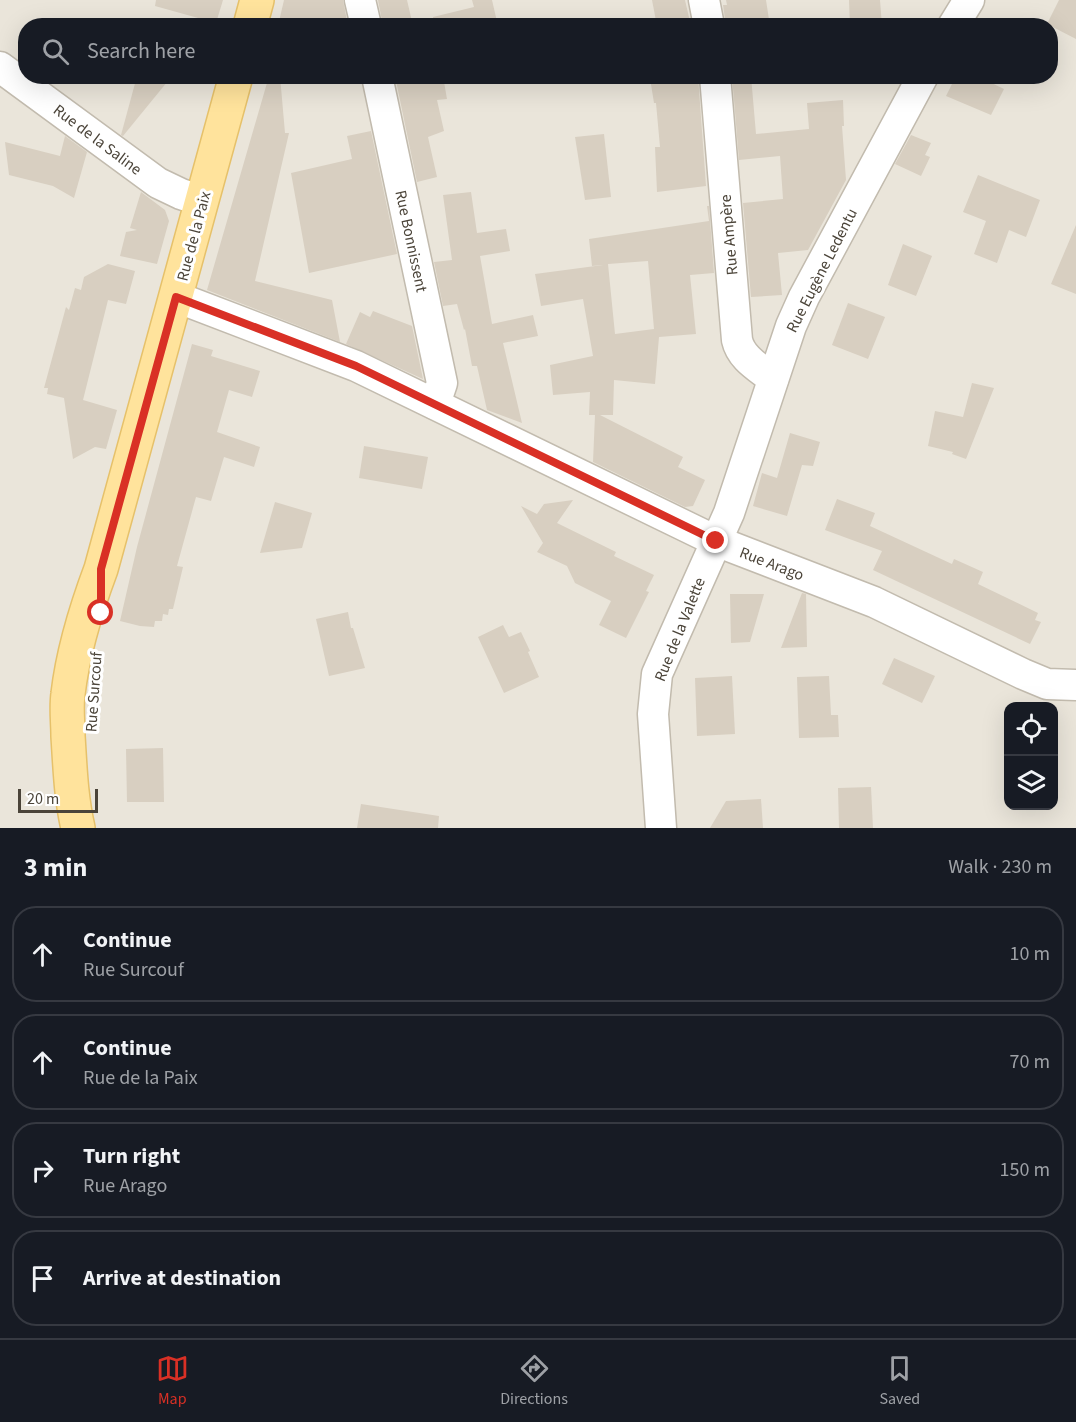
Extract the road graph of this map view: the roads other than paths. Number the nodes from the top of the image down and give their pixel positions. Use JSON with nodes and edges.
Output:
{"nodes":[{"id":1,"x":257,"y":0,"type":"edge"},
{"id":2,"x":360,"y":0,"type":"edge"},
{"id":3,"x":704,"y":0,"type":"edge"},
{"id":4,"x":969,"y":0,"type":"edge"},
{"id":5,"x":252,"y":18,"type":"edge"},
{"id":6,"x":364,"y":18,"type":"edge"},
{"id":7,"x":707,"y":18,"type":"edge"},
{"id":8,"x":958,"y":18,"type":"edge"},
{"id":9,"x":0,"y":67,"type":"edge"},
{"id":10,"x":18,"y":80,"type":"edge"},
{"id":11,"x":23,"y":84,"type":"edge"},
{"id":12,"x":234,"y":84,"type":"edge"},
{"id":13,"x":379,"y":84,"type":"edge"},
{"id":14,"x":716,"y":84,"type":"edge"},
{"id":15,"x":919,"y":84,"type":"edge"},
{"id":16,"x":202,"y":201,"type":"junction"},
{"id":17,"x":176,"y":297,"type":"junction"},
{"id":18,"x":772,"y":379,"type":"junction"},
{"id":19,"x":435,"y":404,"type":"junction"},
{"id":20,"x":716,"y":541,"type":"junction"},
{"id":21,"x":101,"y":569,"type":"junction"},
{"id":22,"x":1076,"y":685,"type":"edge"},
{"id":23,"x":78,"y":828,"type":"edge"},
{"id":24,"x":100,"y":828,"type":"edge"},
{"id":25,"x":661,"y":828,"type":"edge"}],
"edges":[{"from":1,"to":5,"type":"main road"},
{"from":2,"to":6,"type":"street"},
{"from":3,"to":7,"type":"street"},
{"from":4,"to":8,"type":"street"},
{"from":9,"to":10,"type":"street","name":"Rue de la Saline"},
{"from":11,"to":16,"type":"street","name":"Rue de la Saline"},
{"from":12,"to":16,"type":"main road","name":"Rue de la Paix"},
{"from":13,"to":19,"type":"street","name":"Rue Bonnissent"},
{"from":14,"to":18,"type":"street","name":"Rue Ampère"},
{"from":15,"to":18,"type":"street","name":"Rue Eugène Ledentu"},
{"from":16,"to":17,"type":"main road","name":"Rue de la Paix"},
{"from":17,"to":19,"type":"street","name":"Rue Arago"},
{"from":17,"to":21,"type":"main road","name":"Rue de la Paix"},
{"from":18,"to":20,"type":"street","name":"Rue Eugène Ledentu"},
{"from":19,"to":20,"type":"street","name":"Rue Arago"},
{"from":20,"to":22,"type":"street","name":"Rue Arago"},
{"from":20,"to":25,"type":"street","name":"Rue de la Valette"},
{"from":21,"to":23,"type":"main road","name":"Rue Surcouf"},
{"from":21,"to":24,"type":"main road","name":"Rue Surcouf"}]}
